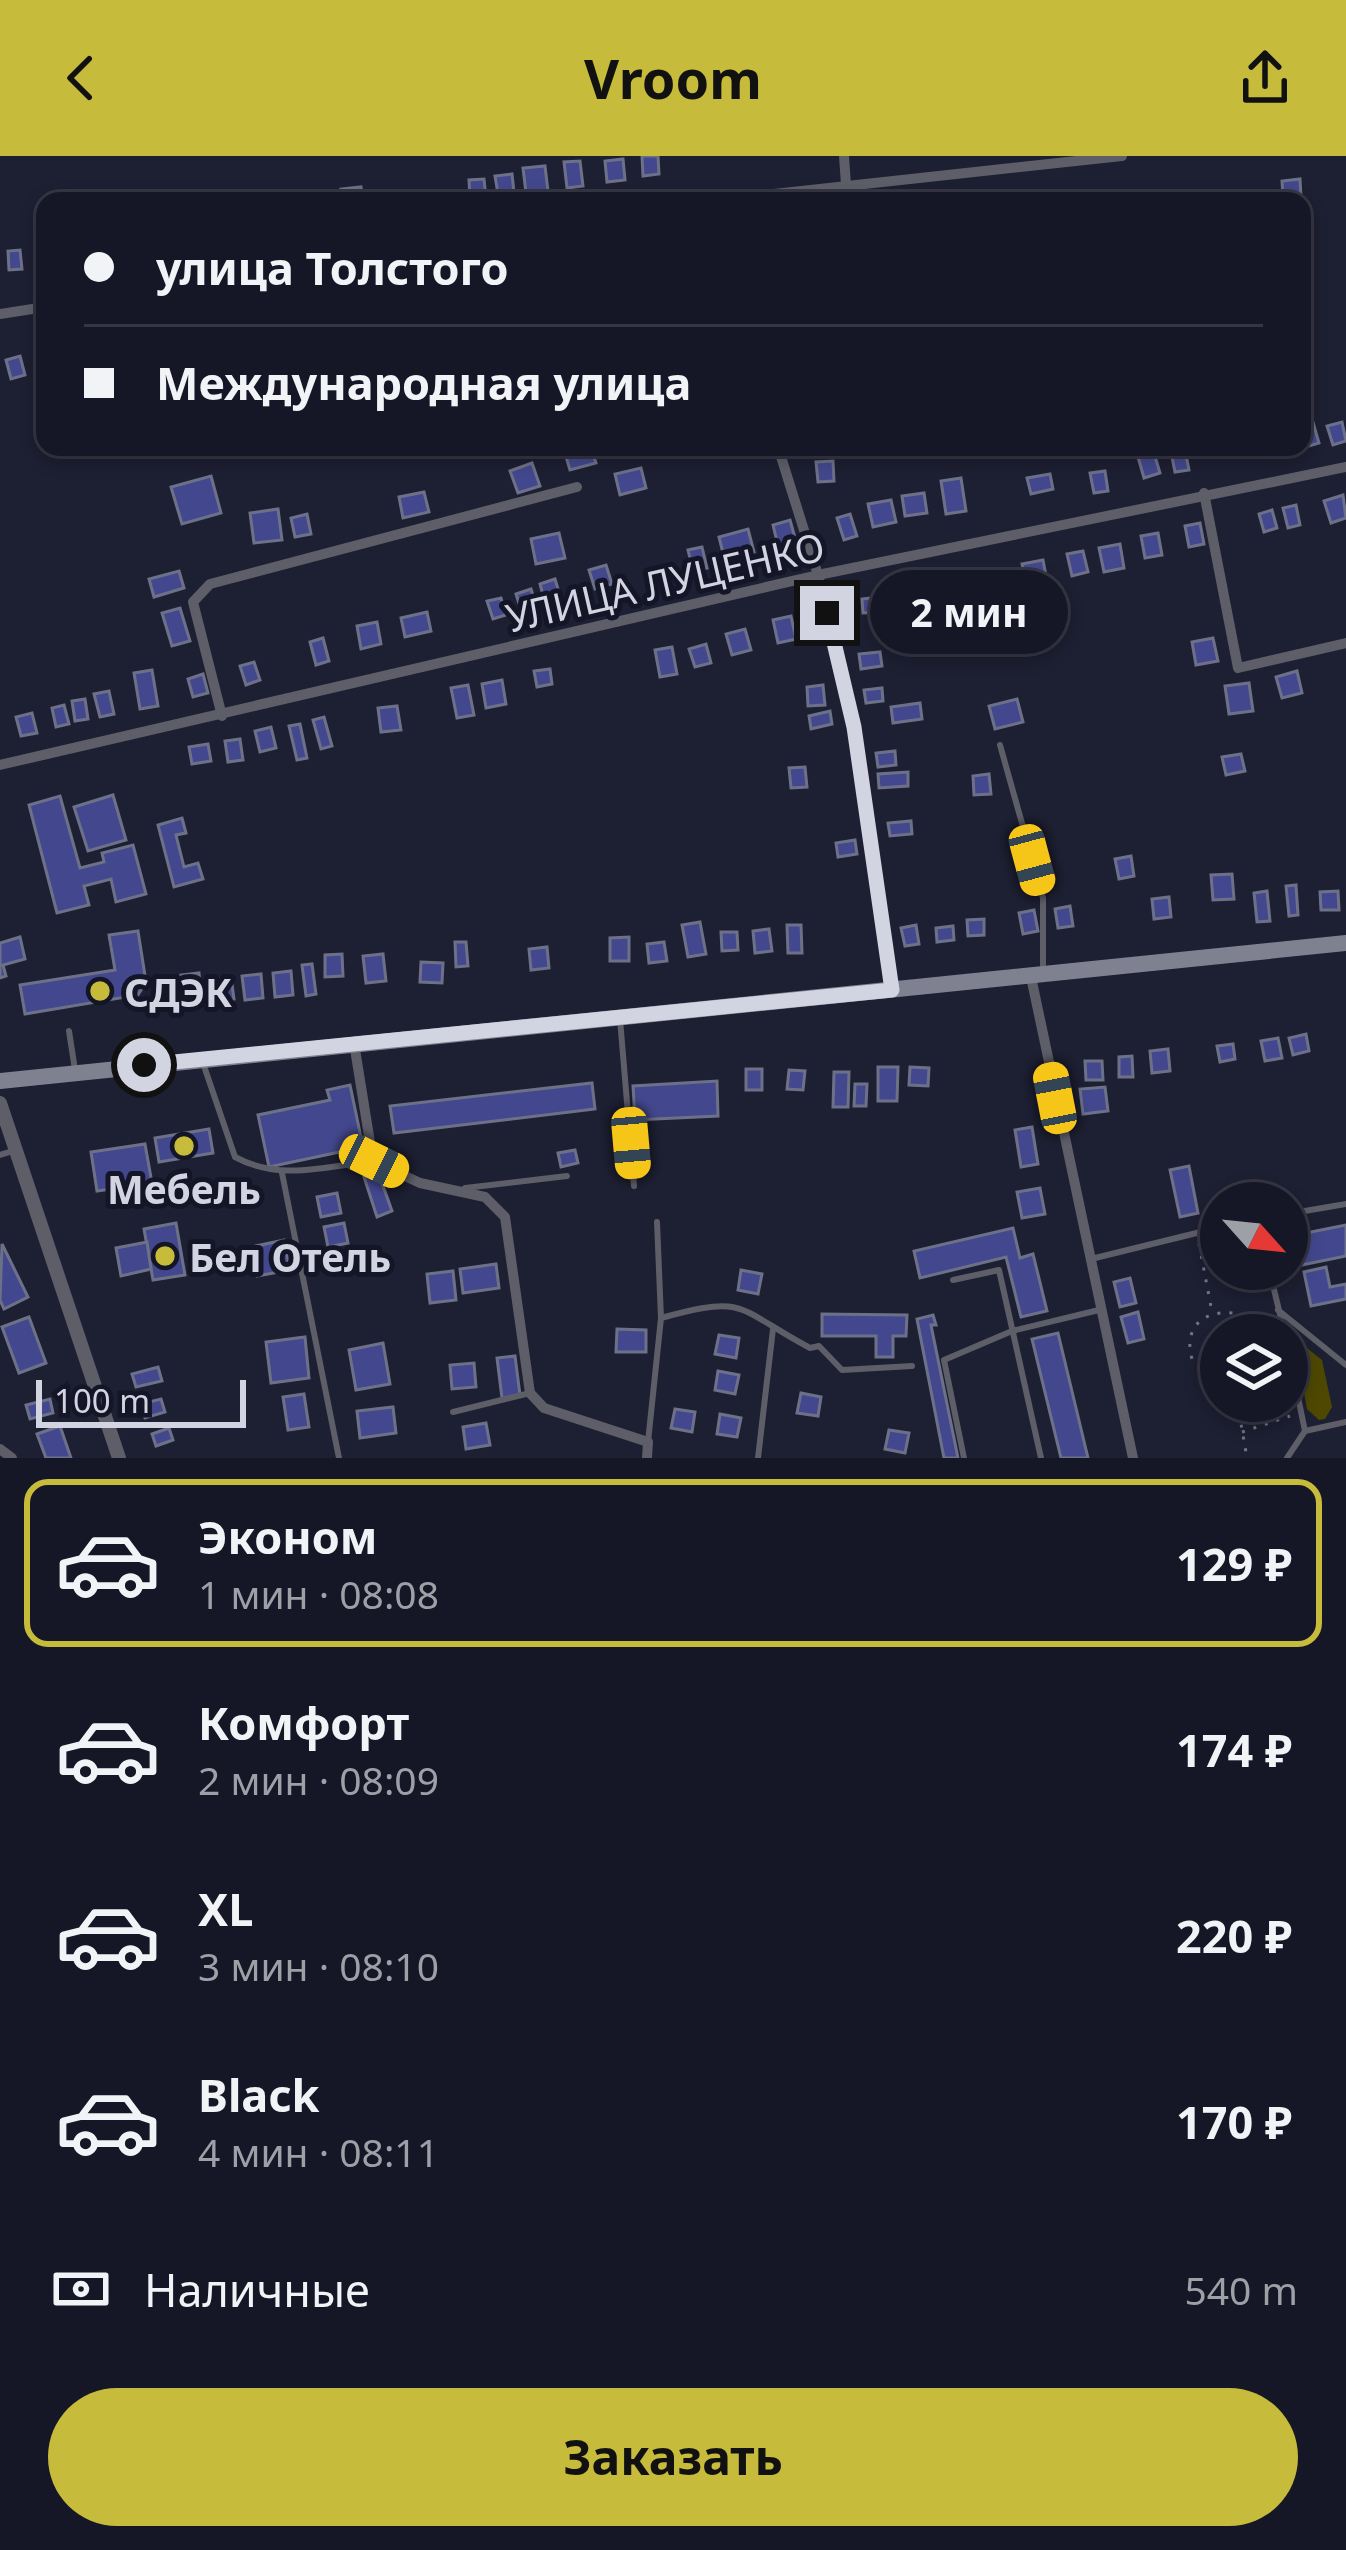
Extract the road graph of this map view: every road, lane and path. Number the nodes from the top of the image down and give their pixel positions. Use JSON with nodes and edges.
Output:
{"nodes":[{"id":1,"x":844,"y":156,"type":"edge"},
{"id":2,"x":1122,"y":156,"type":"edge"},
{"id":3,"x":846,"y":185,"type":"junction"},
{"id":4,"x":786,"y":192,"type":"edge"},
{"id":5,"x":36,"y":308,"type":"edge"},
{"id":6,"x":0,"y":314,"type":"edge"},
{"id":7,"x":781,"y":456,"type":"edge"},
{"id":8,"x":1346,"y":467,"type":"edge"},
{"id":9,"x":577,"y":487,"type":"dead end"},
{"id":10,"x":1204,"y":493,"type":"junction"},
{"id":11,"x":818,"y":575,"type":"junction"},
{"id":12,"x":1346,"y":643,"type":"edge"},
{"id":13,"x":223,"y":716,"type":"junction"},
{"id":14,"x":1000,"y":746,"type":"dead end"},
{"id":15,"x":0,"y":765,"type":"edge"},
{"id":16,"x":1346,"y":943,"type":"edge"},
{"id":17,"x":1037,"y":977,"type":"junction"},
{"id":18,"x":892,"y":990,"type":"junction"},
{"id":19,"x":620,"y":1016,"type":"junction"},
{"id":20,"x":69,"y":1031,"type":"dead end"},
{"id":21,"x":354,"y":1043,"type":"junction"},
{"id":22,"x":201,"y":1059,"type":"junction"},
{"id":23,"x":75,"y":1073,"type":"junction"},
{"id":24,"x":0,"y":1081,"type":"edge"},
{"id":25,"x":0,"y":1103,"type":"edge"},
{"id":26,"x":19,"y":1149,"type":"junction"},
{"id":27,"x":0,"y":1155,"type":"edge"},
{"id":28,"x":374,"y":1161,"type":"junction"},
{"id":29,"x":282,"y":1173,"type":"junction"},
{"id":30,"x":567,"y":1176,"type":"dead end"},
{"id":31,"x":634,"y":1186,"type":"dead end"},
{"id":32,"x":465,"y":1188,"type":"junction"},
{"id":33,"x":1346,"y":1204,"type":"edge"},
{"id":34,"x":1308,"y":1210,"type":"edge"},
{"id":35,"x":656,"y":1222,"type":"dead end"},
{"id":36,"x":1200,"y":1231,"type":"edge"},
{"id":37,"x":1197,"y":1232,"type":"junction"},
{"id":38,"x":1199,"y":1249,"type":"joint"},
{"id":39,"x":1088,"y":1260,"type":"junction"},
{"id":40,"x":952,"y":1280,"type":"dead end"},
{"id":41,"x":1273,"y":1290,"type":"edge"},
{"id":42,"x":1099,"y":1310,"type":"junction"},
{"id":43,"x":1278,"y":1310,"type":"junction"},
{"id":44,"x":1212,"y":1313,"type":"joint"},
{"id":45,"x":1234,"y":1314,"type":"edge"},
{"id":46,"x":1279,"y":1314,"type":"edge"},
{"id":47,"x":661,"y":1318,"type":"junction"},
{"id":48,"x":1200,"y":1321,"type":"edge"},
{"id":49,"x":773,"y":1329,"type":"junction"},
{"id":50,"x":1012,"y":1330,"type":"junction"},
{"id":51,"x":1346,"y":1365,"type":"edge"},
{"id":52,"x":912,"y":1366,"type":"dead end"},
{"id":53,"x":1200,"y":1371,"type":"edge"},
{"id":54,"x":530,"y":1393,"type":"junction"},
{"id":55,"x":453,"y":1412,"type":"dead end"},
{"id":56,"x":1240,"y":1422,"type":"edge"},
{"id":57,"x":1274,"y":1422,"type":"edge"},
{"id":58,"x":1304,"y":1422,"type":"edge"},
{"id":59,"x":1346,"y":1422,"type":"edge"},
{"id":60,"x":1305,"y":1431,"type":"junction"},
{"id":61,"x":1242,"y":1432,"type":"junction"},
{"id":62,"x":648,"y":1442,"type":"junction"},
{"id":63,"x":0,"y":1449,"type":"edge"},
{"id":64,"x":12,"y":1458,"type":"edge"},
{"id":65,"x":119,"y":1458,"type":"edge"},
{"id":66,"x":339,"y":1458,"type":"edge"},
{"id":67,"x":646,"y":1458,"type":"edge"},
{"id":68,"x":758,"y":1458,"type":"edge"},
{"id":69,"x":964,"y":1458,"type":"edge"},
{"id":70,"x":1041,"y":1458,"type":"edge"},
{"id":71,"x":1132,"y":1458,"type":"edge"},
{"id":72,"x":1247,"y":1458,"type":"edge"},
{"id":73,"x":1287,"y":1458,"type":"edge"}],
"edges":[{"from":1,"to":3,"type":"street"},
{"from":2,"to":3,"type":"street"},
{"from":3,"to":4,"type":"street"},
{"from":5,"to":6,"type":"street"},
{"from":7,"to":11,"type":"street"},
{"from":8,"to":10,"type":"street","name":"УЛИЦА ЛУЦЕНКО"},
{"from":9,"to":13,"type":"street"},
{"from":10,"to":11,"type":"street","name":"УЛИЦА ЛУЦЕНКО"},
{"from":10,"to":12,"type":"street"},
{"from":11,"to":13,"type":"street","name":"УЛИЦА ЛУЦЕНКО"},
{"from":11,"to":18,"type":"street"},
{"from":13,"to":15,"type":"street","name":"УЛИЦА ЛУЦЕНКО"},
{"from":14,"to":17,"type":"lane"},
{"from":16,"to":17,"type":"main road"},
{"from":17,"to":18,"type":"main road"},
{"from":17,"to":39,"type":"street"},
{"from":18,"to":19,"type":"main road"},
{"from":19,"to":21,"type":"main road"},
{"from":19,"to":31,"type":"lane"},
{"from":20,"to":23,"type":"lane"},
{"from":21,"to":22,"type":"main road"},
{"from":21,"to":28,"type":"street"},
{"from":22,"to":23,"type":"main road"},
{"from":22,"to":29,"type":"lane"},
{"from":23,"to":24,"type":"main road"},
{"from":25,"to":26,"type":"street"},
{"from":26,"to":27,"type":"lane"},
{"from":26,"to":65,"type":"street"},
{"from":28,"to":29,"type":"lane"},
{"from":28,"to":32,"type":"street"},
{"from":29,"to":66,"type":"lane"},
{"from":30,"to":32,"type":"lane"},
{"from":32,"to":54,"type":"street"},
{"from":33,"to":34,"type":"lane"},
{"from":35,"to":47,"type":"lane"},
{"from":36,"to":37,"type":"lane"},
{"from":37,"to":38,"type":"path"},
{"from":37,"to":39,"type":"lane"},
{"from":38,"to":44,"type":"path"},
{"from":39,"to":42,"type":"street"},
{"from":40,"to":50,"type":"lane"},
{"from":41,"to":43,"type":"lane"},
{"from":42,"to":50,"type":"lane"},
{"from":42,"to":71,"type":"street"},
{"from":43,"to":46,"type":"lane"},
{"from":43,"to":51,"type":"lane"},
{"from":44,"to":45,"type":"path"},
{"from":47,"to":49,"type":"lane"},
{"from":47,"to":62,"type":"lane"},
{"from":48,"to":53,"type":"path"},
{"from":49,"to":52,"type":"lane"},
{"from":49,"to":68,"type":"lane"},
{"from":50,"to":69,"type":"lane"},
{"from":50,"to":70,"type":"lane"},
{"from":54,"to":55,"type":"lane"},
{"from":54,"to":62,"type":"street"},
{"from":56,"to":61,"type":"path"},
{"from":57,"to":61,"type":"path"},
{"from":58,"to":60,"type":"lane"},
{"from":59,"to":60,"type":"lane"},
{"from":60,"to":73,"type":"lane"},
{"from":61,"to":72,"type":"path"},
{"from":62,"to":67,"type":"street"},
{"from":63,"to":64,"type":"street"}]}
